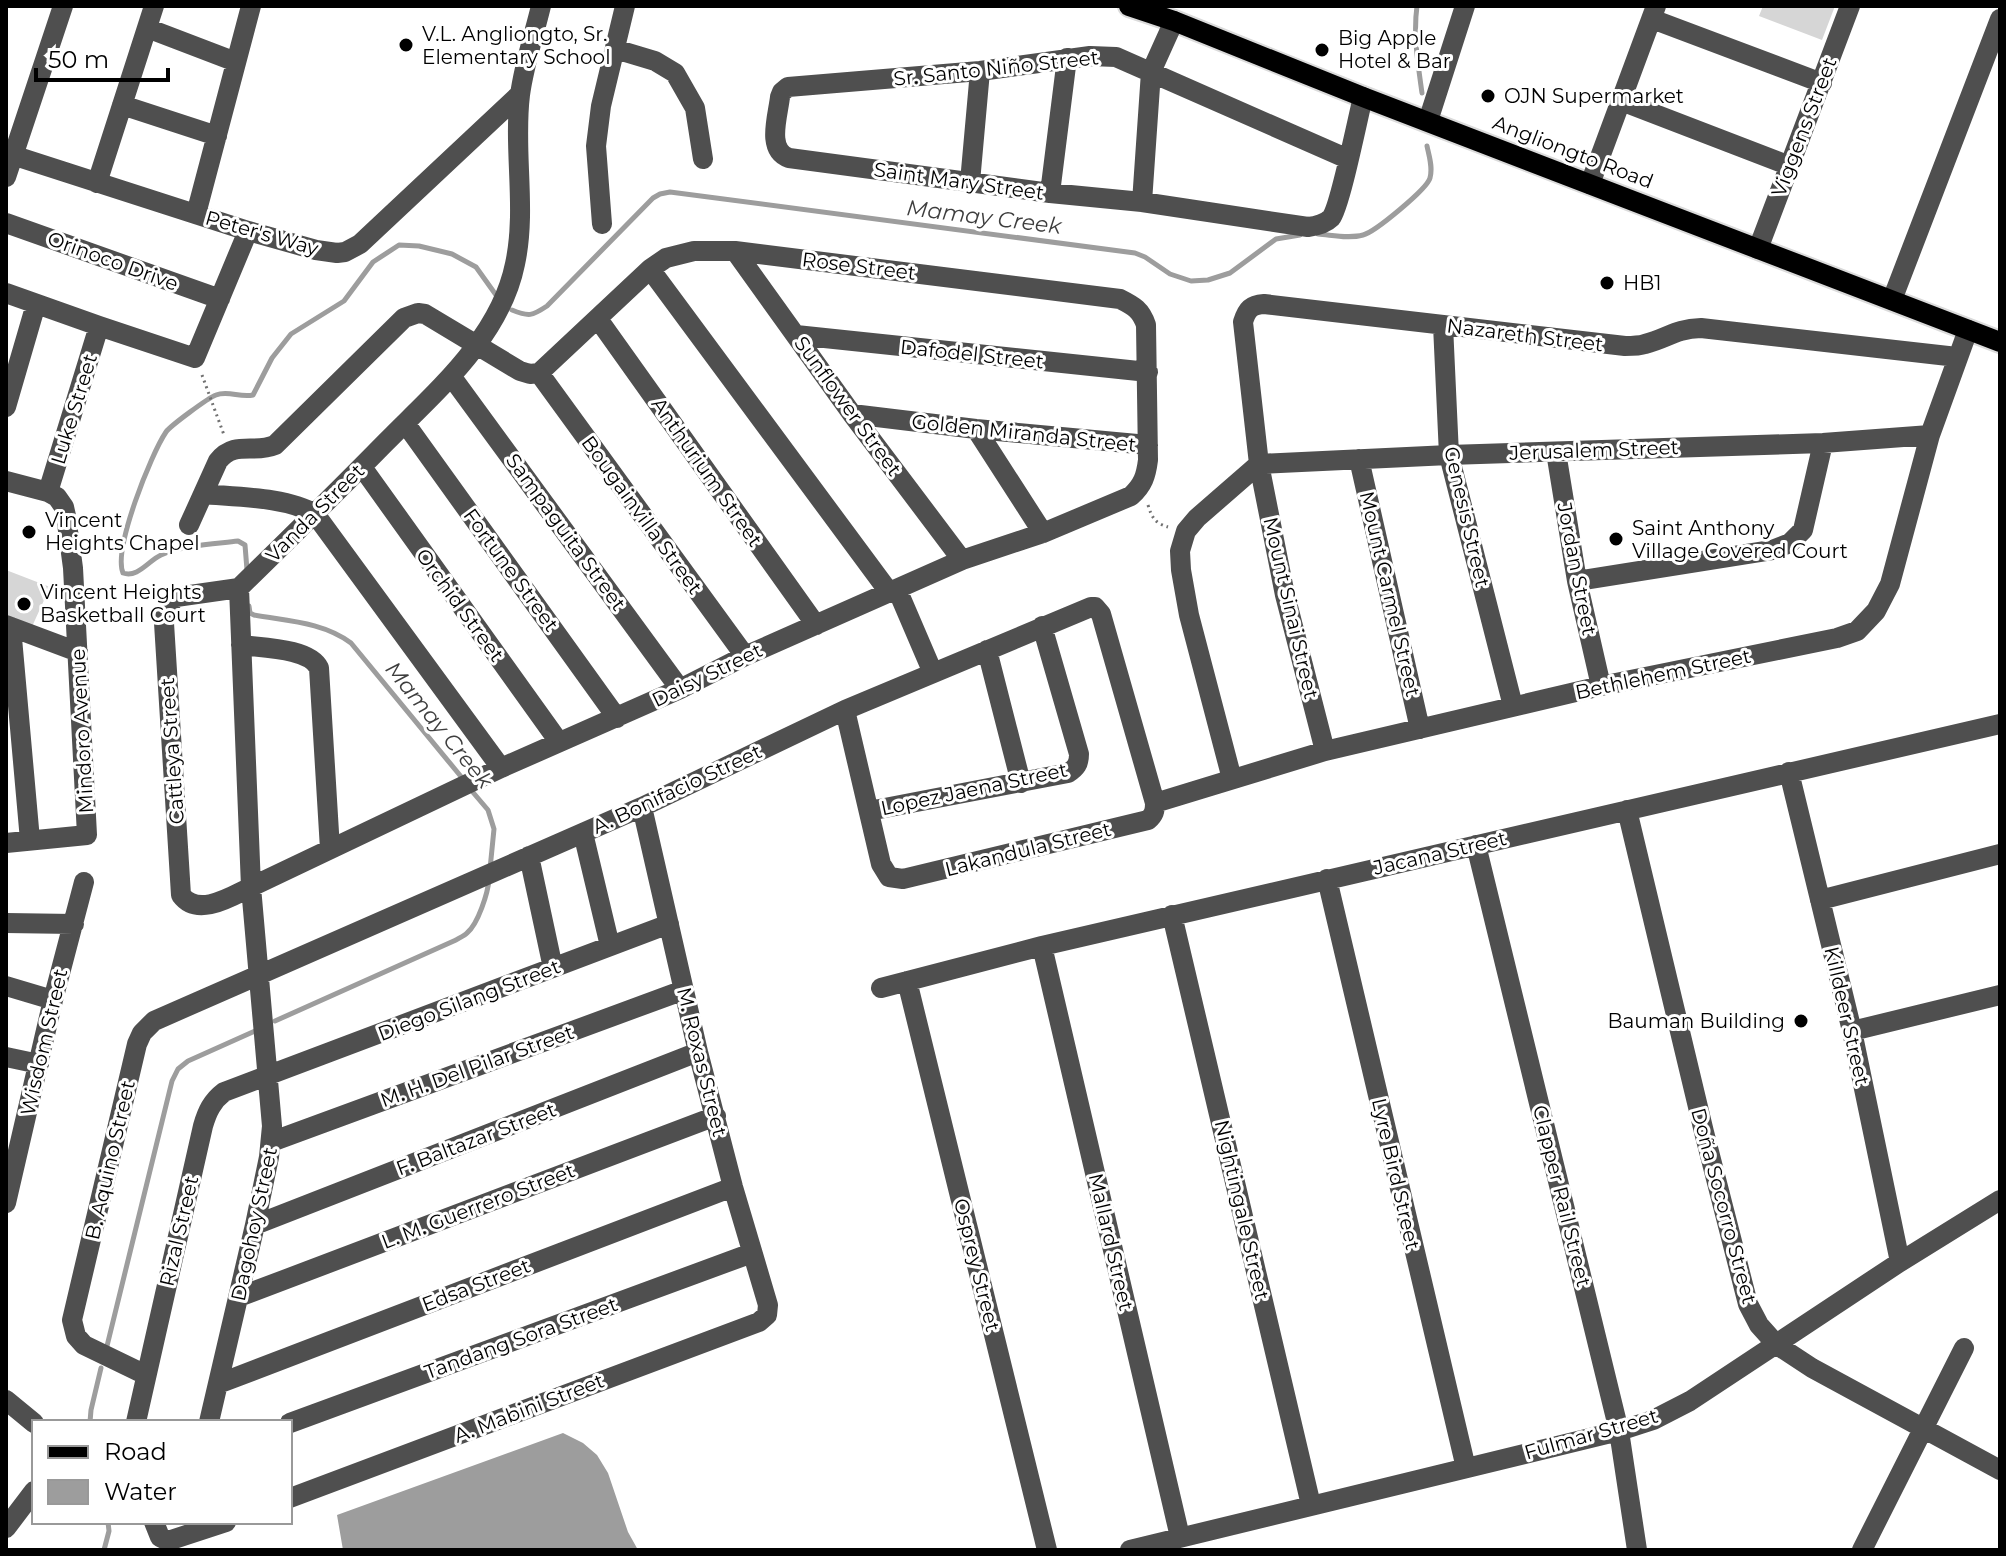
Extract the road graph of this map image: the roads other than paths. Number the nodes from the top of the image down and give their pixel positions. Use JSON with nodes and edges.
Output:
{"nodes":[{"id":1,"x":63,"y":6,"type":"edge"},
{"id":2,"x":154,"y":6,"type":"edge"},
{"id":3,"x":251,"y":6,"type":"edge"},
{"id":4,"x":541,"y":6,"type":"edge"},
{"id":5,"x":625,"y":6,"type":"edge"},
{"id":6,"x":1129,"y":6,"type":"edge"},
{"id":7,"x":1465,"y":6,"type":"edge"},
{"id":8,"x":1845,"y":7,"type":"edge"},
{"id":9,"x":1654,"y":12,"type":"edge"},
{"id":10,"x":2000,"y":19,"type":"edge"},
{"id":11,"x":1174,"y":21,"type":"junction"},
{"id":12,"x":147,"y":28,"type":"junction"},
{"id":13,"x":615,"y":49,"type":"junction"},
{"id":14,"x":1067,"y":58,"type":"junction"},
{"id":15,"x":236,"y":62,"type":"junction"},
{"id":16,"x":980,"y":71,"type":"junction"},
{"id":17,"x":1151,"y":72,"type":"junction"},
{"id":18,"x":1822,"y":83,"type":"junction"},
{"id":19,"x":520,"y":94,"type":"junction"},
{"id":20,"x":1363,"y":97,"type":"junction"},
{"id":21,"x":1621,"y":101,"type":"junction"},
{"id":22,"x":122,"y":105,"type":"junction"},
{"id":23,"x":1428,"y":121,"type":"junction"},
{"id":24,"x":217,"y":136,"type":"junction"},
{"id":25,"x":779,"y":152,"type":"joint"},
{"id":26,"x":10,"y":154,"type":"edge"},
{"id":27,"x":703,"y":159,"type":"dead end"},
{"id":28,"x":1348,"y":159,"type":"junction"},
{"id":29,"x":1790,"y":166,"type":"junction"},
{"id":30,"x":6,"y":177,"type":"edge"},
{"id":31,"x":970,"y":182,"type":"junction"},
{"id":32,"x":97,"y":183,"type":"junction"},
{"id":33,"x":1590,"y":184,"type":"junction"},
{"id":34,"x":1050,"y":193,"type":"junction"},
{"id":35,"x":1142,"y":202,"type":"junction"},
{"id":36,"x":196,"y":214,"type":"junction"},
{"id":37,"x":6,"y":223,"type":"edge"},
{"id":38,"x":602,"y":224,"type":"dead end"},
{"id":39,"x":248,"y":231,"type":"junction"},
{"id":40,"x":1758,"y":249,"type":"junction"},
{"id":41,"x":735,"y":251,"type":"junction"},
{"id":42,"x":650,"y":269,"type":"junction"},
{"id":43,"x":6,"y":293,"type":"edge"},
{"id":44,"x":220,"y":299,"type":"junction"},
{"id":45,"x":1892,"y":300,"type":"junction"},
{"id":46,"x":36,"y":304,"type":"junction"},
{"id":47,"x":598,"y":319,"type":"junction"},
{"id":48,"x":1443,"y":325,"type":"junction"},
{"id":49,"x":99,"y":326,"type":"junction"},
{"id":50,"x":1968,"y":330,"type":"junction"},
{"id":51,"x":796,"y":335,"type":"junction"},
{"id":52,"x":2000,"y":342,"type":"edge"},
{"id":53,"x":476,"y":344,"type":"junction"},
{"id":54,"x":1957,"y":357,"type":"junction"},
{"id":55,"x":1148,"y":372,"type":"junction"},
{"id":56,"x":539,"y":373,"type":"junction"},
{"id":57,"x":451,"y":376,"type":"junction"},
{"id":58,"x":6,"y":407,"type":"edge"},
{"id":59,"x":852,"y":414,"type":"junction"},
{"id":60,"x":405,"y":423,"type":"junction"},
{"id":61,"x":976,"y":429,"type":"junction"},
{"id":62,"x":1930,"y":435,"type":"junction"},
{"id":63,"x":1823,"y":443,"type":"junction"},
{"id":64,"x":1148,"y":452,"type":"junction"},
{"id":65,"x":1556,"y":452,"type":"junction"},
{"id":66,"x":1449,"y":455,"type":"junction"},
{"id":67,"x":1359,"y":459,"type":"junction"},
{"id":68,"x":1259,"y":464,"type":"junction"},
{"id":69,"x":362,"y":467,"type":"junction"},
{"id":70,"x":6,"y":481,"type":"edge"},
{"id":71,"x":48,"y":492,"type":"junction"},
{"id":72,"x":203,"y":494,"type":"junction"},
{"id":73,"x":315,"y":514,"type":"junction"},
{"id":74,"x":189,"y":525,"type":"dead end"},
{"id":75,"x":1043,"y":533,"type":"junction"},
{"id":76,"x":962,"y":560,"type":"junction"},
{"id":77,"x":1577,"y":581,"type":"junction"},
{"id":78,"x":239,"y":588,"type":"junction"},
{"id":79,"x":893,"y":590,"type":"junction"},
{"id":80,"x":816,"y":625,"type":"junction"},
{"id":81,"x":9,"y":626,"type":"edge"},
{"id":82,"x":1042,"y":626,"type":"junction"},
{"id":83,"x":241,"y":645,"type":"junction"},
{"id":84,"x":987,"y":650,"type":"junction"},
{"id":85,"x":78,"y":652,"type":"junction"},
{"id":86,"x":745,"y":656,"type":"junction"},
{"id":87,"x":933,"y":673,"type":"junction"},
{"id":88,"x":1601,"y":686,"type":"junction"},
{"id":89,"x":680,"y":689,"type":"junction"},
{"id":90,"x":1513,"y":706,"type":"junction"},
{"id":91,"x":845,"y":710,"type":"junction"},
{"id":92,"x":617,"y":718,"type":"junction"},
{"id":93,"x":2000,"y":724,"type":"edge"},
{"id":94,"x":1420,"y":729,"type":"junction"},
{"id":95,"x":559,"y":742,"type":"junction"},
{"id":96,"x":1325,"y":751,"type":"junction"},
{"id":97,"x":501,"y":768,"type":"junction"},
{"id":98,"x":1789,"y":772,"type":"junction"},
{"id":99,"x":1232,"y":779,"type":"junction"},
{"id":100,"x":1021,"y":783,"type":"junction"},
{"id":101,"x":1155,"y":803,"type":"junction"},
{"id":102,"x":642,"y":807,"type":"junction"},
{"id":103,"x":1627,"y":810,"type":"junction"},
{"id":104,"x":869,"y":811,"type":"junction"},
{"id":105,"x":583,"y":833,"type":"junction"},
{"id":106,"x":30,"y":840,"type":"junction"},
{"id":107,"x":6,"y":843,"type":"edge"},
{"id":108,"x":1476,"y":845,"type":"junction"},
{"id":109,"x":330,"y":849,"type":"junction"},
{"id":110,"x":2000,"y":854,"type":"edge"},
{"id":111,"x":529,"y":856,"type":"junction"},
{"id":112,"x":1327,"y":879,"type":"junction"},
{"id":113,"x":84,"y":882,"type":"dead end"},
{"id":114,"x":251,"y":887,"type":"junction"},
{"id":115,"x":1820,"y":900,"type":"junction"},
{"id":116,"x":1172,"y":915,"type":"junction"},
{"id":117,"x":6,"y":923,"type":"edge"},
{"id":118,"x":74,"y":924,"type":"junction"},
{"id":119,"x":669,"y":924,"type":"junction"},
{"id":120,"x":610,"y":946,"type":"junction"},
{"id":121,"x":1042,"y":946,"type":"junction"},
{"id":122,"x":553,"y":968,"type":"junction"},
{"id":123,"x":259,"y":975,"type":"junction"},
{"id":124,"x":907,"y":981,"type":"junction"},
{"id":125,"x":6,"y":986,"type":"edge"},
{"id":126,"x":881,"y":988,"type":"dead end"},
{"id":127,"x":684,"y":990,"type":"junction"},
{"id":128,"x":2000,"y":995,"type":"edge"},
{"id":129,"x":53,"y":1000,"type":"junction"},
{"id":130,"x":1852,"y":1031,"type":"junction"},
{"id":131,"x":698,"y":1052,"type":"junction"},
{"id":132,"x":6,"y":1057,"type":"edge"},
{"id":133,"x":39,"y":1064,"type":"junction"},
{"id":134,"x":268,"y":1076,"type":"junction"},
{"id":135,"x":716,"y":1116,"type":"junction"},
{"id":136,"x":15,"y":1127,"type":"edge"},
{"id":137,"x":271,"y":1142,"type":"junction"},
{"id":138,"x":733,"y":1187,"type":"junction"},
{"id":139,"x":2000,"y":1200,"type":"edge"},
{"id":140,"x":6,"y":1203,"type":"edge"},
{"id":141,"x":255,"y":1225,"type":"junction"},
{"id":142,"x":752,"y":1253,"type":"junction"},
{"id":143,"x":1900,"y":1262,"type":"junction"},
{"id":144,"x":239,"y":1297,"type":"junction"},
{"id":145,"x":767,"y":1315,"type":"joint"},
{"id":146,"x":1777,"y":1345,"type":"junction"},
{"id":147,"x":1964,"y":1348,"type":"dead end"},
{"id":148,"x":146,"y":1375,"type":"junction"},
{"id":149,"x":218,"y":1384,"type":"junction"},
{"id":150,"x":6,"y":1400,"type":"edge"},
{"id":151,"x":136,"y":1420,"type":"edge"},
{"id":152,"x":209,"y":1420,"type":"edge"},
{"id":153,"x":32,"y":1421,"type":"edge"},
{"id":154,"x":292,"y":1422,"type":"edge"},
{"id":155,"x":1923,"y":1429,"type":"junction"},
{"id":156,"x":1619,"y":1431,"type":"junction"},
{"id":157,"x":1466,"y":1468,"type":"junction"},
{"id":158,"x":2000,"y":1470,"type":"edge"},
{"id":159,"x":32,"y":1493,"type":"edge"},
{"id":160,"x":292,"y":1497,"type":"edge"},
{"id":161,"x":1311,"y":1505,"type":"junction"},
{"id":162,"x":8,"y":1520,"type":"edge"},
{"id":163,"x":220,"y":1524,"type":"edge"},
{"id":164,"x":159,"y":1531,"type":"edge"},
{"id":165,"x":1180,"y":1537,"type":"junction"},
{"id":166,"x":1047,"y":1550,"type":"edge"},
{"id":167,"x":1130,"y":1550,"type":"edge"},
{"id":168,"x":1637,"y":1550,"type":"edge"},
{"id":169,"x":1862,"y":1550,"type":"edge"}],
"edges":[{"from":1,"to":26,"type":"street"},
{"from":2,"to":12,"type":"street"},
{"from":3,"to":15,"type":"street"},
{"from":4,"to":19,"type":"street"},
{"from":5,"to":13,"type":"street"},
{"from":6,"to":11,"type":"main road","name":"Angliongto Road"},
{"from":7,"to":23,"type":"street"},
{"from":8,"to":18,"type":"street","name":"Viggens Street"},
{"from":9,"to":18,"type":"street"},
{"from":9,"to":21,"type":"street"},
{"from":10,"to":45,"type":"street"},
{"from":11,"to":17,"type":"street"},
{"from":11,"to":20,"type":"main road","name":"Angliongto Road"},
{"from":12,"to":15,"type":"street"},
{"from":12,"to":22,"type":"street"},
{"from":13,"to":27,"type":"street"},
{"from":13,"to":38,"type":"street"},
{"from":14,"to":16,"type":"street","name":"Sr. Santo Niño Street"},
{"from":14,"to":17,"type":"street","name":"Sr. Santo Niño Street"},
{"from":14,"to":34,"type":"street"},
{"from":15,"to":24,"type":"street"},
{"from":16,"to":25,"type":"street","name":"Sr. Santo Niño Street"},
{"from":16,"to":31,"type":"street"},
{"from":17,"to":28,"type":"street","name":"Sr. Santo Niño Street"},
{"from":17,"to":35,"type":"street"},
{"from":18,"to":29,"type":"street","name":"Viggens Street"},
{"from":19,"to":39,"type":"street","name":"Peter's Way"},
{"from":19,"to":53,"type":"street","name":"Vanda Street"},
{"from":20,"to":23,"type":"main road","name":"Angliongto Road"},
{"from":20,"to":28,"type":"street"},
{"from":21,"to":29,"type":"street"},
{"from":21,"to":33,"type":"street"},
{"from":22,"to":24,"type":"street"},
{"from":22,"to":32,"type":"street"},
{"from":23,"to":33,"type":"main road","name":"Angliongto Road"},
{"from":24,"to":36,"type":"street"},
{"from":25,"to":31,"type":"street","name":"Saint Mary Street"},
{"from":26,"to":30,"type":"street"},
{"from":26,"to":32,"type":"street","name":"Peter's Way"},
{"from":28,"to":35,"type":"street","name":"Saint Mary Street"},
{"from":29,"to":40,"type":"street","name":"Viggens Street"},
{"from":31,"to":34,"type":"street","name":"Saint Mary Street"},
{"from":32,"to":36,"type":"street","name":"Peter's Way"},
{"from":33,"to":40,"type":"main road","name":"Angliongto Road"},
{"from":34,"to":35,"type":"street","name":"Saint Mary Street"},
{"from":36,"to":39,"type":"street","name":"Peter's Way"},
{"from":37,"to":44,"type":"street","name":"Orinoco Drive"},
{"from":39,"to":44,"type":"street"},
{"from":40,"to":45,"type":"main road","name":"Angliongto Road"},
{"from":41,"to":42,"type":"street","name":"Rose Street"},
{"from":41,"to":51,"type":"street","name":"Sunflower Street"},
{"from":41,"to":55,"type":"street","name":"Rose Street"},
{"from":42,"to":47,"type":"street","name":"Rose Street"},
{"from":42,"to":79,"type":"street"},
{"from":43,"to":46,"type":"street"},
{"from":44,"to":49,"type":"street"},
{"from":45,"to":50,"type":"main road","name":"Angliongto Road"},
{"from":46,"to":49,"type":"street"},
{"from":46,"to":58,"type":"street"},
{"from":47,"to":56,"type":"street","name":"Rose Street"},
{"from":47,"to":80,"type":"street","name":"Anthurium Street"},
{"from":48,"to":54,"type":"street","name":"Nazareth Street"},
{"from":48,"to":66,"type":"street","name":"Genesis Street"},
{"from":48,"to":68,"type":"street","name":"Nazareth Street"},
{"from":49,"to":71,"type":"street","name":"Luke Street"},
{"from":50,"to":52,"type":"main road","name":"Angliongto Road"},
{"from":50,"to":54,"type":"street","name":"Bethlehem Street"},
{"from":51,"to":55,"type":"street","name":"Dafodel Street"},
{"from":51,"to":59,"type":"street","name":"Sunflower Street"},
{"from":53,"to":56,"type":"street"},
{"from":53,"to":57,"type":"street","name":"Vanda Street"},
{"from":53,"to":72,"type":"street"},
{"from":54,"to":62,"type":"street","name":"Bethlehem Street"},
{"from":55,"to":64,"type":"street","name":"Rose Street"},
{"from":56,"to":86,"type":"street","name":"Bougainvilla Street"},
{"from":57,"to":60,"type":"street","name":"Vanda Street"},
{"from":57,"to":89,"type":"street","name":"Sampaguita Street"},
{"from":59,"to":61,"type":"street","name":"Golden Miranda Street"},
{"from":59,"to":76,"type":"street","name":"Sunflower Street"},
{"from":60,"to":69,"type":"street","name":"Vanda Street"},
{"from":60,"to":92,"type":"street","name":"Fortune Street"},
{"from":61,"to":64,"type":"street","name":"Golden Miranda Street"},
{"from":61,"to":75,"type":"street"},
{"from":62,"to":63,"type":"street","name":"Jerusalem Street"},
{"from":62,"to":88,"type":"street","name":"Bethlehem Street"},
{"from":63,"to":65,"type":"street","name":"Jerusalem Street"},
{"from":63,"to":77,"type":"street"},
{"from":64,"to":75,"type":"street","name":"Daisy Street"},
{"from":65,"to":66,"type":"street","name":"Jerusalem Street"},
{"from":65,"to":77,"type":"street","name":"Jordan Street"},
{"from":66,"to":67,"type":"street","name":"Jerusalem Street"},
{"from":66,"to":90,"type":"street","name":"Genesis Street"},
{"from":67,"to":68,"type":"street","name":"Jerusalem Street"},
{"from":67,"to":94,"type":"street","name":"Mount Carmel Street"},
{"from":68,"to":96,"type":"street","name":"Mount Sinai Street"},
{"from":68,"to":99,"type":"street"},
{"from":69,"to":73,"type":"street","name":"Vanda Street"},
{"from":69,"to":95,"type":"street","name":"Orchid Street"},
{"from":70,"to":71,"type":"street"},
{"from":71,"to":85,"type":"street","name":"Mindoro Avenue"},
{"from":72,"to":73,"type":"street"},
{"from":72,"to":74,"type":"street"},
{"from":73,"to":78,"type":"street","name":"Vanda Street"},
{"from":73,"to":97,"type":"street"},
{"from":75,"to":76,"type":"street","name":"Daisy Street"},
{"from":76,"to":79,"type":"street","name":"Daisy Street"},
{"from":77,"to":88,"type":"street","name":"Jordan Street"},
{"from":78,"to":83,"type":"street"},
{"from":78,"to":114,"type":"street","name":"Cattleya Street"},
{"from":79,"to":80,"type":"street","name":"Daisy Street"},
{"from":79,"to":87,"type":"street"},
{"from":80,"to":86,"type":"street","name":"Daisy Street"},
{"from":81,"to":85,"type":"street"},
{"from":81,"to":106,"type":"street"},
{"from":82,"to":84,"type":"street","name":"A. Bonifacio Street"},
{"from":82,"to":100,"type":"street","name":"Lopez Jaena Street"},
{"from":82,"to":101,"type":"street","name":"A. Bonifacio Street"},
{"from":83,"to":109,"type":"street"},
{"from":83,"to":114,"type":"street"},
{"from":84,"to":87,"type":"street","name":"A. Bonifacio Street"},
{"from":84,"to":100,"type":"street"},
{"from":85,"to":106,"type":"street","name":"Mindoro Avenue"},
{"from":86,"to":89,"type":"street","name":"Daisy Street"},
{"from":87,"to":91,"type":"street","name":"A. Bonifacio Street"},
{"from":88,"to":90,"type":"street","name":"Bethlehem Street"},
{"from":89,"to":92,"type":"street","name":"Daisy Street"},
{"from":90,"to":94,"type":"street","name":"Bethlehem Street"},
{"from":91,"to":102,"type":"street","name":"A. Bonifacio Street"},
{"from":91,"to":104,"type":"street"},
{"from":92,"to":95,"type":"street","name":"Daisy Street"},
{"from":93,"to":98,"type":"street","name":"Jacana Street"},
{"from":94,"to":96,"type":"street","name":"Bethlehem Street"},
{"from":95,"to":97,"type":"street","name":"Daisy Street"},
{"from":96,"to":99,"type":"street","name":"Bethlehem Street"},
{"from":97,"to":109,"type":"street","name":"Daisy Street"},
{"from":98,"to":103,"type":"street","name":"Jacana Street"},
{"from":98,"to":115,"type":"street","name":"Killdeer Street"},
{"from":99,"to":101,"type":"street","name":"Bethlehem Street"},
{"from":100,"to":104,"type":"street","name":"Lopez Jaena Street"},
{"from":101,"to":104,"type":"street","name":"Lakandula Street"},
{"from":102,"to":105,"type":"street","name":"A. Bonifacio Street"},
{"from":102,"to":119,"type":"street","name":"M. Roxas Street"},
{"from":103,"to":108,"type":"street","name":"Jacana Street"},
{"from":103,"to":146,"type":"street","name":"Doña Socorro Street"},
{"from":105,"to":111,"type":"street","name":"A. Bonifacio Street"},
{"from":105,"to":120,"type":"street"},
{"from":106,"to":107,"type":"street"},
{"from":108,"to":112,"type":"street","name":"Jacana Street"},
{"from":108,"to":156,"type":"street","name":"Clapper Rail Street"},
{"from":109,"to":114,"type":"street","name":"Daisy Street"},
{"from":110,"to":115,"type":"street"},
{"from":111,"to":122,"type":"street"},
{"from":111,"to":123,"type":"street","name":"A. Bonifacio Street"},
{"from":112,"to":116,"type":"street","name":"Jacana Street"},
{"from":112,"to":157,"type":"street","name":"Lyre Bird Street"},
{"from":113,"to":118,"type":"street","name":"Wisdom Street"},
{"from":114,"to":123,"type":"street"},
{"from":115,"to":130,"type":"street","name":"Killdeer Street"},
{"from":116,"to":121,"type":"street","name":"Jacana Street"},
{"from":116,"to":161,"type":"street","name":"Nightingale Street"},
{"from":117,"to":118,"type":"street"},
{"from":118,"to":129,"type":"street","name":"Wisdom Street"},
{"from":119,"to":120,"type":"street","name":"Diego Silang Street"},
{"from":119,"to":127,"type":"street","name":"M. Roxas Street"},
{"from":120,"to":122,"type":"street","name":"Diego Silang Street"},
{"from":121,"to":124,"type":"street","name":"Jacana Street"},
{"from":121,"to":165,"type":"street","name":"Mallard Street"},
{"from":122,"to":134,"type":"street","name":"Diego Silang Street"},
{"from":123,"to":134,"type":"street","name":"Dagohoy Street"},
{"from":123,"to":148,"type":"street","name":"B. Aquino Street"},
{"from":124,"to":126,"type":"street","name":"Jacana Street"},
{"from":124,"to":166,"type":"street","name":"Osprey Street"},
{"from":125,"to":129,"type":"street"},
{"from":127,"to":131,"type":"street","name":"M. Roxas Street"},
{"from":127,"to":137,"type":"street","name":"M. H. Del Pilar Street"},
{"from":128,"to":130,"type":"street"},
{"from":129,"to":133,"type":"street","name":"Wisdom Street"},
{"from":130,"to":143,"type":"street","name":"Killdeer Street"},
{"from":131,"to":135,"type":"street","name":"M. Roxas Street"},
{"from":131,"to":141,"type":"street","name":"F. Baltazar Street"},
{"from":132,"to":133,"type":"street"},
{"from":133,"to":136,"type":"street","name":"Wisdom Street"},
{"from":134,"to":137,"type":"street","name":"Dagohoy Street"},
{"from":134,"to":148,"type":"street","name":"Rizal Street"},
{"from":135,"to":138,"type":"street","name":"M. Roxas Street"},
{"from":135,"to":144,"type":"street","name":"L. M. Guerrero Street"},
{"from":136,"to":140,"type":"street","name":"Wisdom Street"},
{"from":137,"to":141,"type":"street","name":"Dagohoy Street"},
{"from":138,"to":142,"type":"street","name":"M. Roxas Street"},
{"from":138,"to":149,"type":"street","name":"Edsa Street"},
{"from":139,"to":143,"type":"street","name":"Fulmar Street"},
{"from":141,"to":144,"type":"street","name":"Dagohoy Street"},
{"from":142,"to":145,"type":"street","name":"M. Roxas Street"},
{"from":142,"to":154,"type":"street","name":"Tandang Sora Street"},
{"from":143,"to":146,"type":"street","name":"Fulmar Street"},
{"from":144,"to":149,"type":"street","name":"Dagohoy Street"},
{"from":145,"to":160,"type":"street","name":"A. Mabini Street"},
{"from":146,"to":155,"type":"street","name":"Doña Socorro Street"},
{"from":146,"to":156,"type":"street","name":"Fulmar Street"},
{"from":147,"to":155,"type":"street"},
{"from":148,"to":151,"type":"street","name":"Rizal Street"},
{"from":149,"to":152,"type":"street","name":"Dagohoy Street"},
{"from":150,"to":153,"type":"street"},
{"from":155,"to":158,"type":"street","name":"Doña Socorro Street"},
{"from":155,"to":169,"type":"street"},
{"from":156,"to":157,"type":"street","name":"Fulmar Street"},
{"from":156,"to":168,"type":"street","name":"Clapper Rail Street"},
{"from":157,"to":161,"type":"street","name":"Fulmar Street"},
{"from":159,"to":162,"type":"street"},
{"from":161,"to":165,"type":"street","name":"Fulmar Street"},
{"from":163,"to":164,"type":"street"},
{"from":165,"to":167,"type":"street","name":"Fulmar Street"}]}
